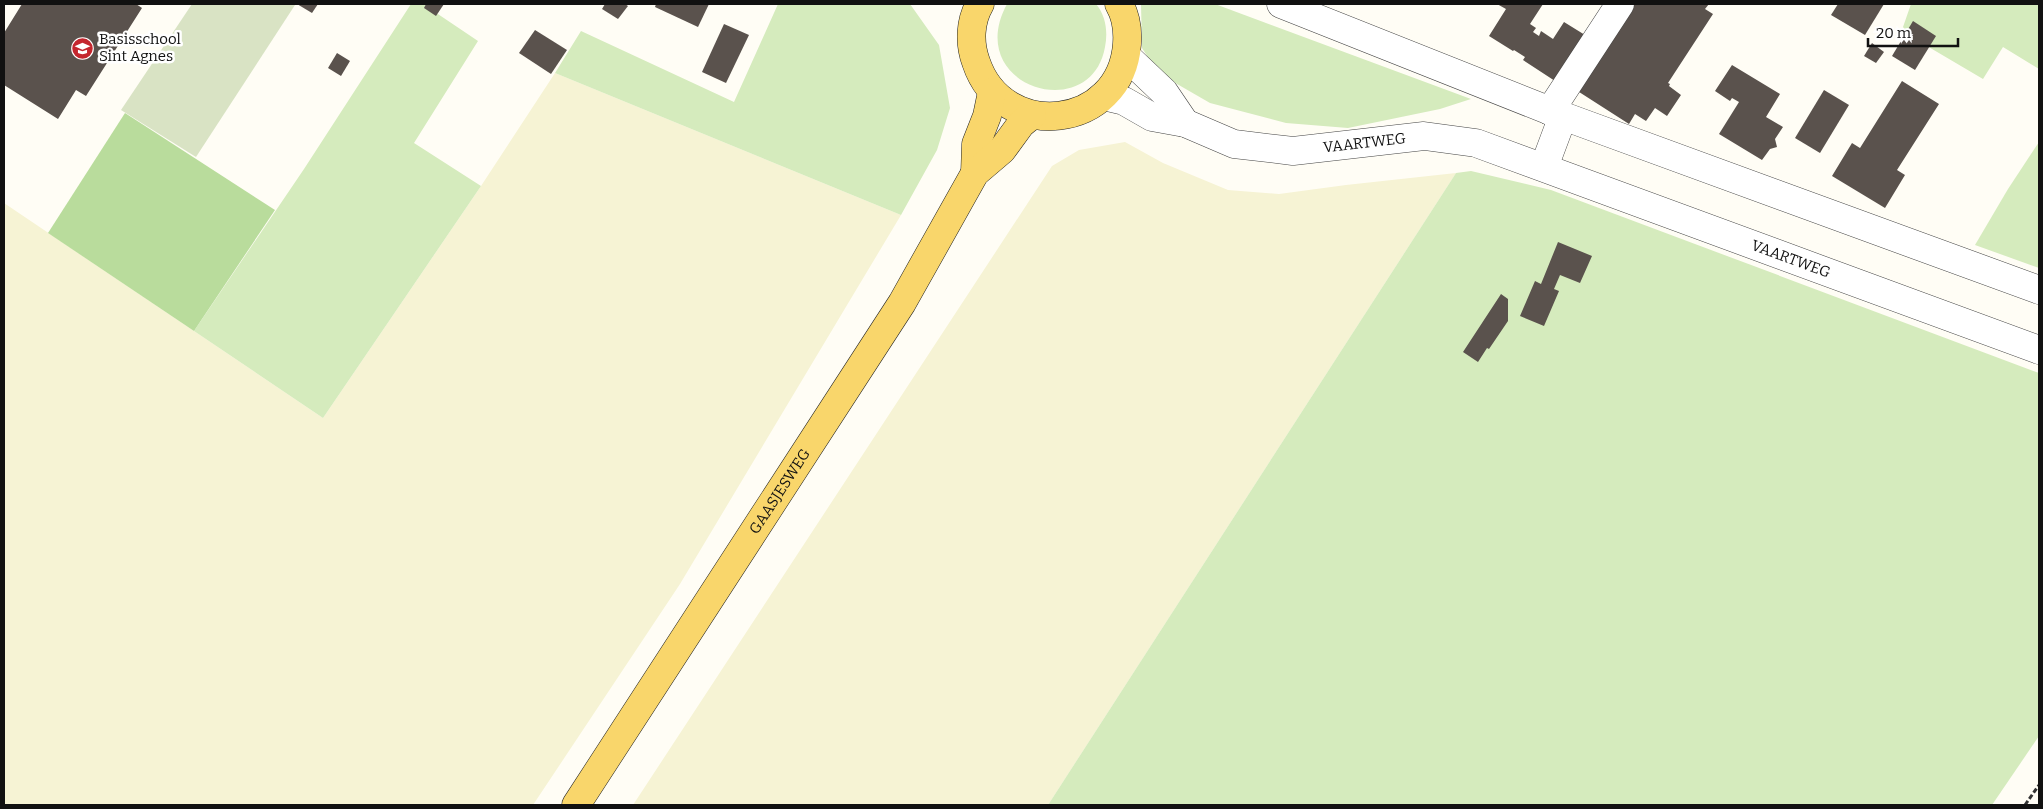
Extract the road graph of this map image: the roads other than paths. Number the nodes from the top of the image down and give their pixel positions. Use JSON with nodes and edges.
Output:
{"nodes":[{"id":1,"x":1119,"y":4,"type":"edge"},
{"id":2,"x":1281,"y":4,"type":"edge"},
{"id":3,"x":1620,"y":4,"type":"edge"},
{"id":4,"x":976,"y":6,"type":"edge"},
{"id":5,"x":1126,"y":56,"type":"junction"},
{"id":6,"x":992,"y":92,"type":"junction"},
{"id":7,"x":1103,"y":96,"type":"junction"},
{"id":8,"x":1556,"y":113,"type":"junction"},
{"id":9,"x":1032,"y":115,"type":"junction"},
{"id":10,"x":1185,"y":123,"type":"junction"},
{"id":11,"x":1544,"y":167,"type":"junction"},
{"id":12,"x":975,"y":173,"type":"junction"},
{"id":13,"x":2039,"y":290,"type":"edge"},
{"id":14,"x":2039,"y":350,"type":"edge"},
{"id":15,"x":576,"y":805,"type":"edge"}],
"edges":[{"from":1,"to":5,"type":"main road"},
{"from":2,"to":8,"type":"street"},
{"from":3,"to":8,"type":"street"},
{"from":4,"to":6,"type":"main road"},
{"from":5,"to":7,"type":"main road"},
{"from":5,"to":10,"type":"street"},
{"from":6,"to":9,"type":"main road"},
{"from":6,"to":12,"type":"main road","name":"GAASJESWEG"},
{"from":7,"to":9,"type":"main road"},
{"from":7,"to":10,"type":"street","name":"VAARTWEG"},
{"from":8,"to":11,"type":"street"},
{"from":8,"to":13,"type":"street"},
{"from":9,"to":12,"type":"main road","name":"GAASJESWEG"},
{"from":10,"to":11,"type":"street","name":"VAARTWEG"},
{"from":11,"to":14,"type":"street","name":"VAARTWEG"},
{"from":12,"to":15,"type":"main road","name":"GAASJESWEG"}]}
